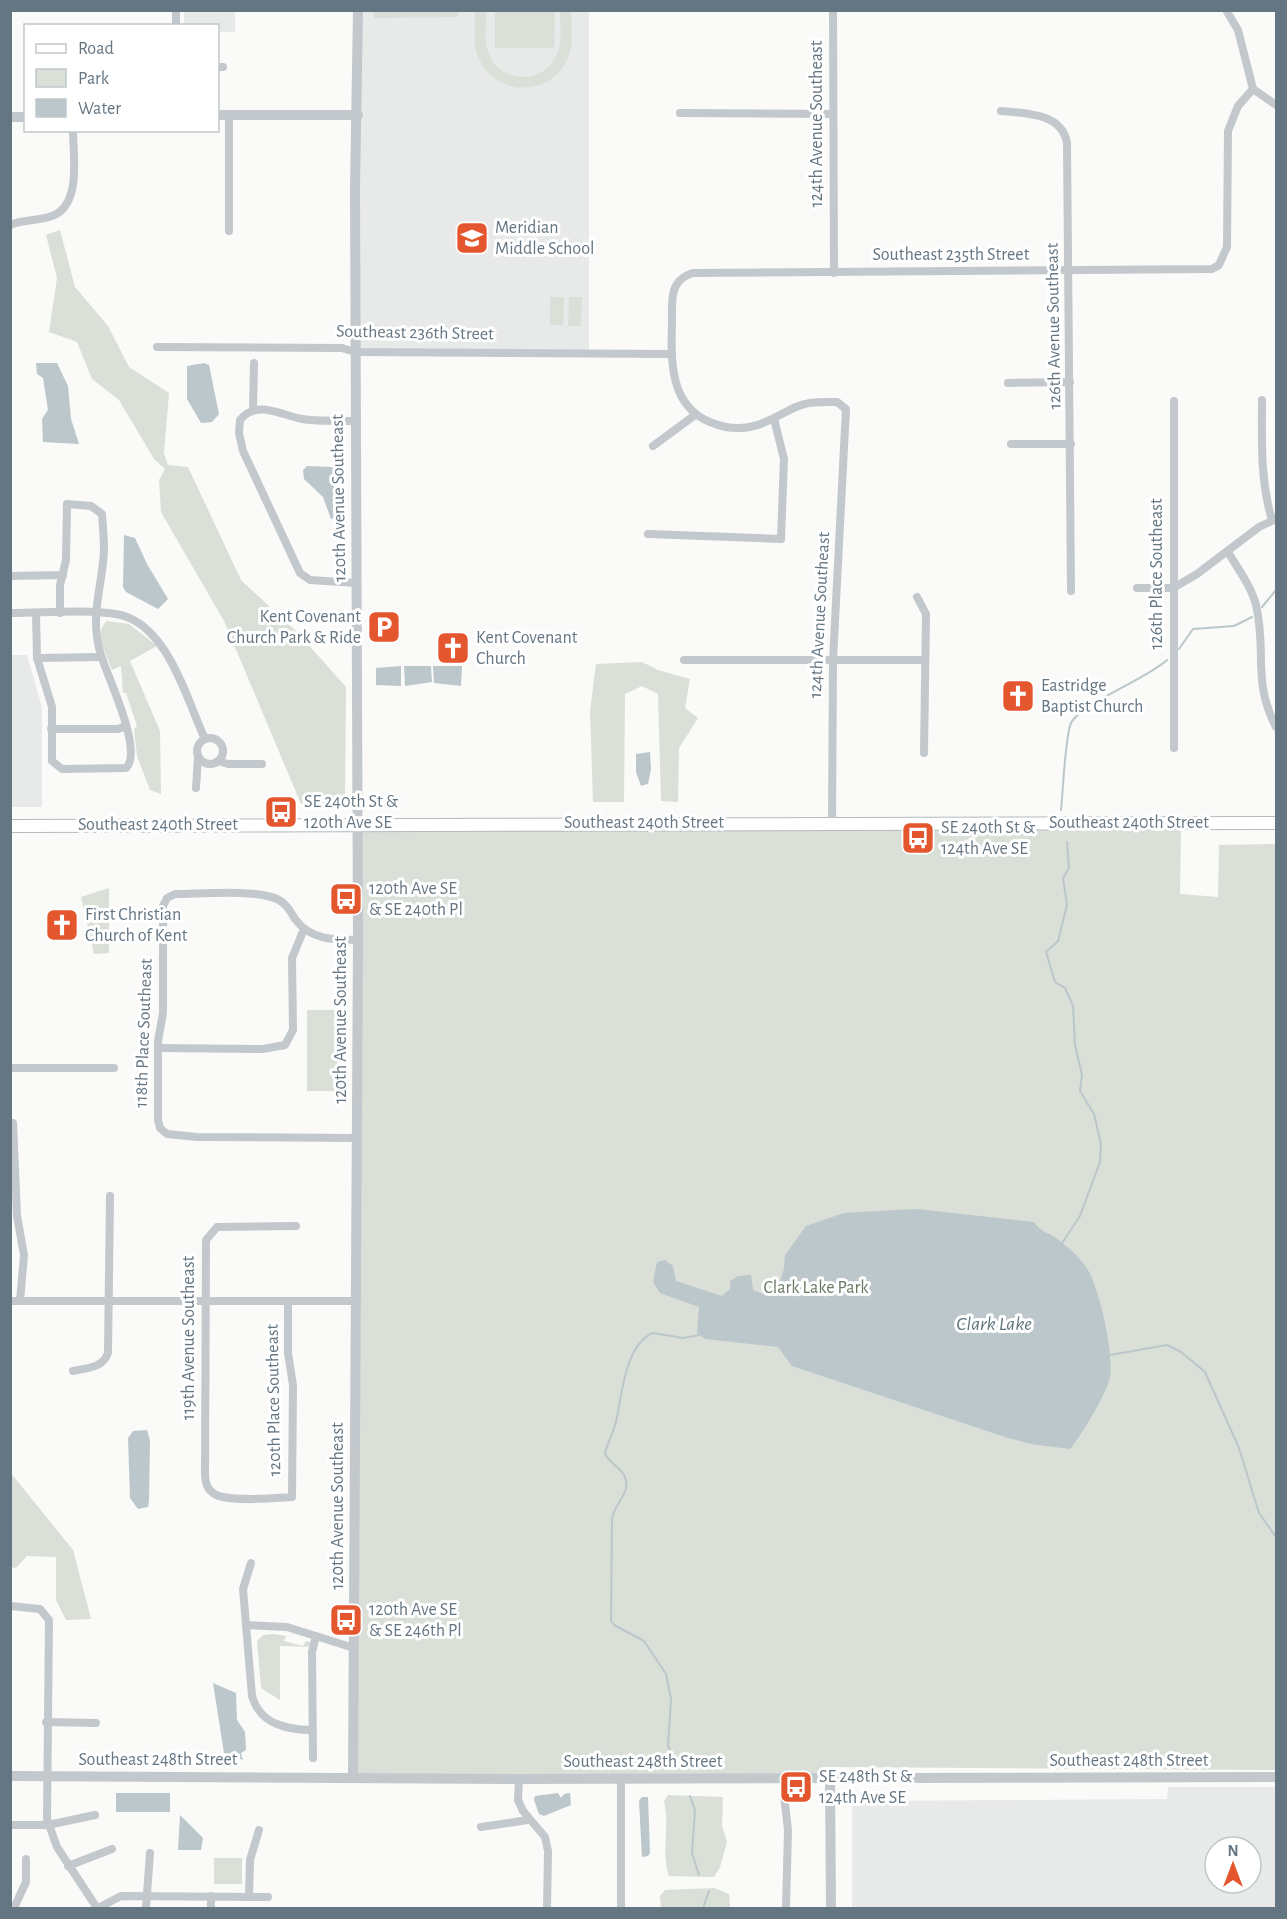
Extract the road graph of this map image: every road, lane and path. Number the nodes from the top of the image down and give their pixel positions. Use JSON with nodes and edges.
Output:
{"nodes":[{"id":1,"x":358,"y":10,"type":"edge"},
{"id":2,"x":833,"y":10,"type":"edge"},
{"id":3,"x":1226,"y":10,"type":"edge"},
{"id":4,"x":1253,"y":89,"type":"junction"},
{"id":5,"x":1276,"y":105,"type":"edge"},
{"id":6,"x":1001,"y":111,"type":"dead end"},
{"id":7,"x":680,"y":113,"type":"dead end"},
{"id":8,"x":833,"y":114,"type":"junction"},
{"id":9,"x":219,"y":115,"type":"edge"},
{"id":10,"x":229,"y":115,"type":"junction"},
{"id":11,"x":358,"y":115,"type":"junction"},
{"id":12,"x":73,"y":132,"type":"edge"},
{"id":13,"x":10,"y":225,"type":"edge"},
{"id":14,"x":229,"y":231,"type":"dead end"},
{"id":15,"x":1070,"y":271,"type":"junction"},
{"id":16,"x":834,"y":273,"type":"junction"},
{"id":17,"x":157,"y":347,"type":"dead end"},
{"id":18,"x":355,"y":352,"type":"junction"},
{"id":19,"x":672,"y":354,"type":"junction"},
{"id":20,"x":254,"y":363,"type":"dead end"},
{"id":21,"x":1070,"y":382,"type":"junction"},
{"id":22,"x":1008,"y":383,"type":"dead end"},
{"id":23,"x":1262,"y":400,"type":"dead end"},
{"id":24,"x":1174,"y":401,"type":"dead end"},
{"id":25,"x":253,"y":410,"type":"junction"},
{"id":26,"x":695,"y":416,"type":"junction"},
{"id":27,"x":774,"y":419,"type":"junction"},
{"id":28,"x":354,"y":421,"type":"junction"},
{"id":29,"x":1011,"y":444,"type":"dead end"},
{"id":30,"x":1071,"y":444,"type":"junction"},
{"id":31,"x":653,"y":446,"type":"dead end"},
{"id":32,"x":1274,"y":519,"type":"edge"},
{"id":33,"x":648,"y":534,"type":"dead end"},
{"id":34,"x":1228,"y":552,"type":"junction"},
{"id":35,"x":63,"y":575,"type":"junction"},
{"id":36,"x":10,"y":576,"type":"edge"},
{"id":37,"x":357,"y":584,"type":"junction"},
{"id":38,"x":1137,"y":588,"type":"dead end"},
{"id":39,"x":1173,"y":588,"type":"junction"},
{"id":40,"x":1071,"y":591,"type":"dead end"},
{"id":41,"x":917,"y":597,"type":"dead end"},
{"id":42,"x":10,"y":613,"type":"edge"},
{"id":43,"x":36,"y":613,"type":"junction"},
{"id":44,"x":60,"y":613,"type":"junction"},
{"id":45,"x":95,"y":614,"type":"junction"},
{"id":46,"x":102,"y":657,"type":"junction"},
{"id":47,"x":37,"y":658,"type":"junction"},
{"id":48,"x":684,"y":660,"type":"dead end"},
{"id":49,"x":833,"y":660,"type":"junction"},
{"id":50,"x":926,"y":660,"type":"junction"},
{"id":51,"x":126,"y":726,"type":"junction"},
{"id":52,"x":1276,"y":727,"type":"edge"},
{"id":53,"x":51,"y":729,"type":"junction"},
{"id":54,"x":205,"y":739,"type":"junction"},
{"id":55,"x":1174,"y":748,"type":"dead end"},
{"id":56,"x":924,"y":753,"type":"dead end"},
{"id":57,"x":198,"y":757,"type":"junction"},
{"id":58,"x":218,"y":761,"type":"junction"},
{"id":59,"x":262,"y":764,"type":"dead end"},
{"id":60,"x":196,"y":788,"type":"dead end"},
{"id":61,"x":831,"y":823,"type":"junction"},
{"id":62,"x":1276,"y":823,"type":"edge"},
{"id":63,"x":358,"y":824,"type":"junction"},
{"id":64,"x":10,"y":826,"type":"edge"},
{"id":65,"x":304,"y":929,"type":"junction"},
{"id":66,"x":358,"y":940,"type":"junction"},
{"id":67,"x":158,"y":1048,"type":"junction"},
{"id":68,"x":10,"y":1068,"type":"edge"},
{"id":69,"x":114,"y":1068,"type":"dead end"},
{"id":70,"x":14,"y":1123,"type":"dead end"},
{"id":71,"x":357,"y":1138,"type":"junction"},
{"id":72,"x":110,"y":1196,"type":"dead end"},
{"id":73,"x":296,"y":1226,"type":"dead end"},
{"id":74,"x":15,"y":1301,"type":"edge"},
{"id":75,"x":109,"y":1301,"type":"junction"},
{"id":76,"x":205,"y":1301,"type":"junction"},
{"id":77,"x":288,"y":1301,"type":"junction"},
{"id":78,"x":356,"y":1301,"type":"junction"},
{"id":79,"x":73,"y":1371,"type":"dead end"},
{"id":80,"x":292,"y":1497,"type":"joint"},
{"id":81,"x":251,"y":1563,"type":"dead end"},
{"id":82,"x":10,"y":1606,"type":"edge"},
{"id":83,"x":246,"y":1625,"type":"junction"},
{"id":84,"x":316,"y":1635,"type":"junction"},
{"id":85,"x":354,"y":1648,"type":"junction"},
{"id":86,"x":46,"y":1722,"type":"junction"},
{"id":87,"x":96,"y":1723,"type":"dead end"},
{"id":88,"x":312,"y":1731,"type":"junction"},
{"id":89,"x":313,"y":1758,"type":"dead end"},
{"id":90,"x":10,"y":1776,"type":"edge"},
{"id":91,"x":46,"y":1776,"type":"junction"},
{"id":92,"x":830,"y":1777,"type":"junction"},
{"id":93,"x":1276,"y":1777,"type":"edge"},
{"id":94,"x":353,"y":1778,"type":"junction"},
{"id":95,"x":621,"y":1778,"type":"junction"},
{"id":96,"x":519,"y":1779,"type":"junction"},
{"id":97,"x":784,"y":1795,"type":"dead end"},
{"id":98,"x":95,"y":1815,"type":"dead end"},
{"id":99,"x":528,"y":1820,"type":"junction"},
{"id":100,"x":10,"y":1825,"type":"edge"},
{"id":101,"x":48,"y":1825,"type":"junction"},
{"id":102,"x":480,"y":1827,"type":"dead end"},
{"id":103,"x":259,"y":1830,"type":"dead end"},
{"id":104,"x":112,"y":1849,"type":"dead end"},
{"id":105,"x":150,"y":1853,"type":"dead end"},
{"id":106,"x":26,"y":1859,"type":"dead end"},
{"id":107,"x":68,"y":1866,"type":"junction"},
{"id":108,"x":148,"y":1896,"type":"junction"},
{"id":109,"x":211,"y":1896,"type":"junction"},
{"id":110,"x":249,"y":1897,"type":"junction"},
{"id":111,"x":268,"y":1897,"type":"dead end"},
{"id":112,"x":14,"y":1908,"type":"edge"},
{"id":113,"x":98,"y":1908,"type":"edge"},
{"id":114,"x":146,"y":1908,"type":"edge"},
{"id":115,"x":211,"y":1908,"type":"edge"},
{"id":116,"x":547,"y":1908,"type":"edge"},
{"id":117,"x":621,"y":1908,"type":"edge"},
{"id":118,"x":786,"y":1908,"type":"edge"},
{"id":119,"x":831,"y":1908,"type":"edge"}],
"edges":[{"from":1,"to":11,"type":"street","name":"120th Avenue Southeast"},
{"from":2,"to":8,"type":"street","name":"124th Avenue Southeast"},
{"from":3,"to":4,"type":"street"},
{"from":4,"to":5,"type":"street"},
{"from":4,"to":15,"type":"street","name":"Southeast 235th Street"},
{"from":6,"to":15,"type":"street","name":"126th Avenue Southeast"},
{"from":7,"to":8,"type":"street"},
{"from":8,"to":16,"type":"street","name":"124th Avenue Southeast"},
{"from":9,"to":10,"type":"street"},
{"from":10,"to":11,"type":"street"},
{"from":10,"to":14,"type":"street"},
{"from":11,"to":18,"type":"street","name":"120th Avenue Southeast"},
{"from":12,"to":13,"type":"street"},
{"from":15,"to":16,"type":"street","name":"Southeast 235th Street"},
{"from":15,"to":21,"type":"street","name":"126th Avenue Southeast"},
{"from":16,"to":19,"type":"street","name":"Southeast 235th Street"},
{"from":17,"to":18,"type":"street","name":"Southeast 236th Street"},
{"from":18,"to":19,"type":"street","name":"Southeast 236th Street"},
{"from":18,"to":28,"type":"street","name":"120th Avenue Southeast"},
{"from":19,"to":26,"type":"street"},
{"from":20,"to":25,"type":"street"},
{"from":21,"to":22,"type":"street"},
{"from":21,"to":30,"type":"street","name":"126th Avenue Southeast"},
{"from":23,"to":32,"type":"street"},
{"from":24,"to":39,"type":"street","name":"126th Place Southeast"},
{"from":25,"to":28,"type":"street"},
{"from":25,"to":37,"type":"street"},
{"from":26,"to":27,"type":"street"},
{"from":26,"to":31,"type":"street"},
{"from":27,"to":33,"type":"street"},
{"from":27,"to":49,"type":"street","name":"124th Avenue Southeast"},
{"from":28,"to":37,"type":"street","name":"120th Avenue Southeast"},
{"from":29,"to":30,"type":"street"},
{"from":30,"to":40,"type":"street","name":"126th Avenue Southeast"},
{"from":32,"to":34,"type":"street"},
{"from":34,"to":39,"type":"street"},
{"from":34,"to":52,"type":"street"},
{"from":35,"to":36,"type":"street"},
{"from":35,"to":44,"type":"street"},
{"from":35,"to":45,"type":"street"},
{"from":37,"to":63,"type":"street","name":"120th Avenue Southeast"},
{"from":38,"to":39,"type":"street"},
{"from":39,"to":55,"type":"street","name":"126th Place Southeast"},
{"from":41,"to":50,"type":"street"},
{"from":42,"to":43,"type":"street"},
{"from":43,"to":44,"type":"street"},
{"from":43,"to":47,"type":"street"},
{"from":44,"to":45,"type":"street"},
{"from":45,"to":46,"type":"street"},
{"from":45,"to":54,"type":"street"},
{"from":46,"to":47,"type":"street"},
{"from":46,"to":51,"type":"street"},
{"from":47,"to":53,"type":"street"},
{"from":48,"to":49,"type":"street"},
{"from":49,"to":50,"type":"street"},
{"from":49,"to":61,"type":"street","name":"124th Avenue Southeast"},
{"from":50,"to":56,"type":"street"},
{"from":51,"to":53,"type":"street"},
{"from":51,"to":53,"type":"street"},
{"from":54,"to":57,"type":"street"},
{"from":54,"to":58,"type":"street"},
{"from":57,"to":58,"type":"street"},
{"from":57,"to":60,"type":"street"},
{"from":58,"to":59,"type":"street"},
{"from":61,"to":62,"type":"main road","name":"Southeast 240th Street"},
{"from":61,"to":63,"type":"main road","name":"Southeast 240th Street"},
{"from":63,"to":64,"type":"main road","name":"Southeast 240th Street"},
{"from":63,"to":66,"type":"street","name":"120th Avenue Southeast"},
{"from":65,"to":66,"type":"street"},
{"from":65,"to":67,"type":"street"},
{"from":65,"to":67,"type":"street","name":"118th Place Southeast"},
{"from":66,"to":71,"type":"street","name":"120th Avenue Southeast"},
{"from":67,"to":71,"type":"street","name":"118th Place Southeast"},
{"from":68,"to":69,"type":"street"},
{"from":70,"to":74,"type":"street"},
{"from":71,"to":78,"type":"street","name":"120th Avenue Southeast"},
{"from":72,"to":75,"type":"street"},
{"from":73,"to":76,"type":"street","name":"119th Avenue Southeast"},
{"from":74,"to":75,"type":"street"},
{"from":75,"to":76,"type":"street"},
{"from":75,"to":79,"type":"street"},
{"from":76,"to":77,"type":"street"},
{"from":76,"to":80,"type":"street","name":"119th Avenue Southeast"},
{"from":77,"to":78,"type":"street"},
{"from":77,"to":80,"type":"street","name":"120th Place Southeast"},
{"from":78,"to":85,"type":"street","name":"120th Avenue Southeast"},
{"from":81,"to":83,"type":"street"},
{"from":82,"to":86,"type":"street"},
{"from":83,"to":84,"type":"street"},
{"from":83,"to":88,"type":"street"},
{"from":84,"to":85,"type":"street"},
{"from":84,"to":88,"type":"street"},
{"from":85,"to":94,"type":"street","name":"120th Avenue Southeast"},
{"from":86,"to":87,"type":"street"},
{"from":86,"to":91,"type":"street"},
{"from":88,"to":89,"type":"street"},
{"from":90,"to":91,"type":"street","name":"Southeast 248th Street"},
{"from":91,"to":94,"type":"street","name":"Southeast 248th Street"},
{"from":91,"to":101,"type":"street"},
{"from":92,"to":93,"type":"street","name":"Southeast 248th Street"},
{"from":92,"to":95,"type":"street","name":"Southeast 248th Street"},
{"from":92,"to":119,"type":"street"},
{"from":94,"to":96,"type":"street","name":"Southeast 248th Street"},
{"from":95,"to":96,"type":"street","name":"Southeast 248th Street"},
{"from":95,"to":117,"type":"street"},
{"from":96,"to":99,"type":"street"},
{"from":97,"to":118,"type":"street"},
{"from":98,"to":101,"type":"street"},
{"from":99,"to":102,"type":"street"},
{"from":99,"to":116,"type":"street"},
{"from":100,"to":101,"type":"street"},
{"from":101,"to":107,"type":"street"},
{"from":103,"to":110,"type":"street"},
{"from":104,"to":107,"type":"street"},
{"from":105,"to":108,"type":"street"},
{"from":106,"to":112,"type":"street"},
{"from":107,"to":113,"type":"street"},
{"from":108,"to":109,"type":"street"},
{"from":108,"to":113,"type":"street"},
{"from":108,"to":114,"type":"street"},
{"from":109,"to":110,"type":"street"},
{"from":109,"to":115,"type":"street"},
{"from":110,"to":111,"type":"street"}]}
